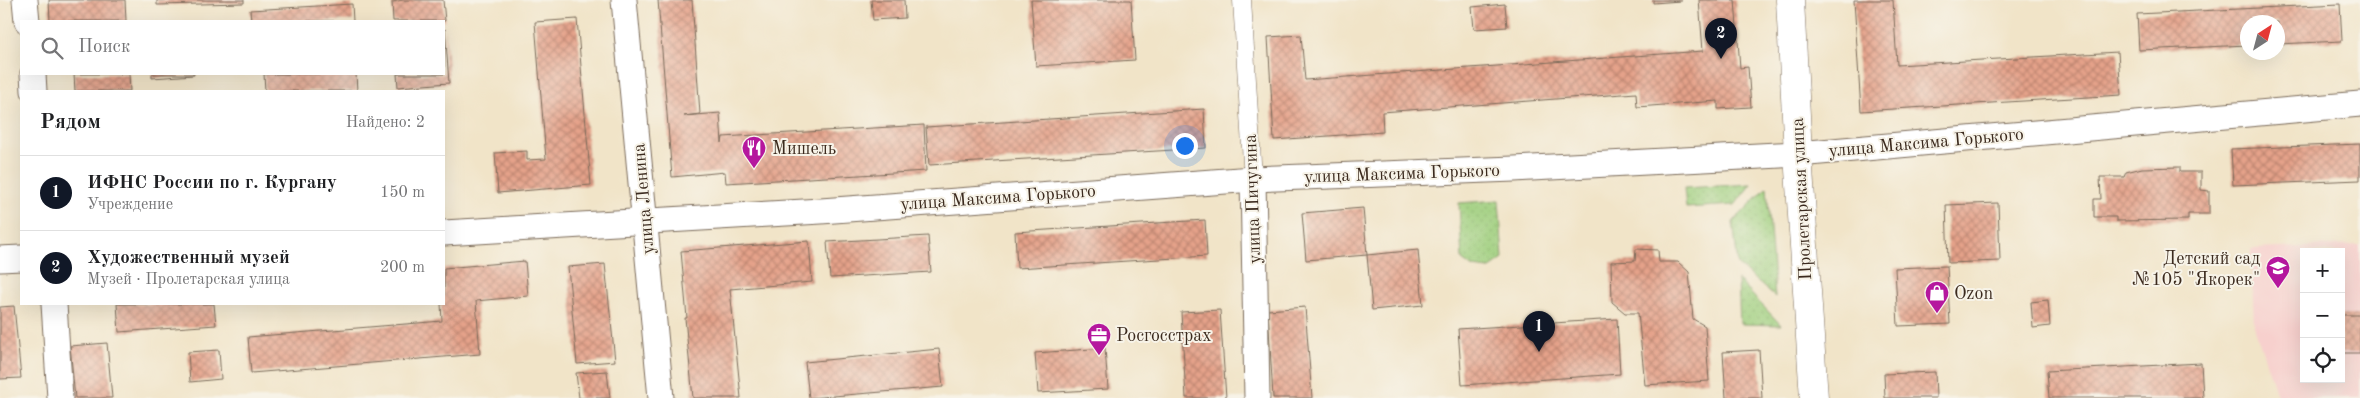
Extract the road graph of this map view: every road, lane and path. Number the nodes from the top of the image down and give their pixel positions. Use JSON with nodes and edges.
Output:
{"nodes":[{"id":1,"x":25,"y":0,"type":"edge"},
{"id":2,"x":624,"y":0,"type":"edge"},
{"id":3,"x":1242,"y":0,"type":"edge"},
{"id":4,"x":1790,"y":0,"type":"edge"},
{"id":5,"x":27,"y":20,"type":"edge"},
{"id":6,"x":33,"y":75,"type":"edge"},
{"id":7,"x":34,"y":90,"type":"edge"},
{"id":8,"x":2360,"y":104,"type":"edge"},
{"id":9,"x":1798,"y":154,"type":"junction"},
{"id":10,"x":1253,"y":179,"type":"junction"},
{"id":11,"x":644,"y":221,"type":"junction"},
{"id":12,"x":445,"y":233,"type":"edge"},
{"id":13,"x":20,"y":258,"type":"edge"},
{"id":14,"x":0,"y":260,"type":"edge"},
{"id":15,"x":54,"y":305,"type":"edge"},
{"id":16,"x":60,"y":398,"type":"edge"},
{"id":17,"x":661,"y":398,"type":"edge"},
{"id":18,"x":1257,"y":398,"type":"edge"},
{"id":19,"x":1814,"y":398,"type":"edge"}],
"edges":[{"from":1,"to":5,"type":"street"},
{"from":2,"to":11,"type":"street","name":"улица Ленина"},
{"from":3,"to":10,"type":"street","name":"улица Пичугина"},
{"from":4,"to":9,"type":"main road","name":"Пролетарская улица"},
{"from":6,"to":7,"type":"street"},
{"from":8,"to":9,"type":"street","name":"улица Максима Горького"},
{"from":9,"to":10,"type":"street","name":"улица Максима Горького"},
{"from":9,"to":19,"type":"main road","name":"Пролетарская улица"},
{"from":10,"to":11,"type":"street","name":"улица Максима Горького"},
{"from":10,"to":18,"type":"street","name":"улица Пичугина"},
{"from":11,"to":12,"type":"street","name":"улица Максима Горького"},
{"from":11,"to":17,"type":"street","name":"улица Ленина"},
{"from":13,"to":14,"type":"street"},
{"from":15,"to":16,"type":"street"}]}
